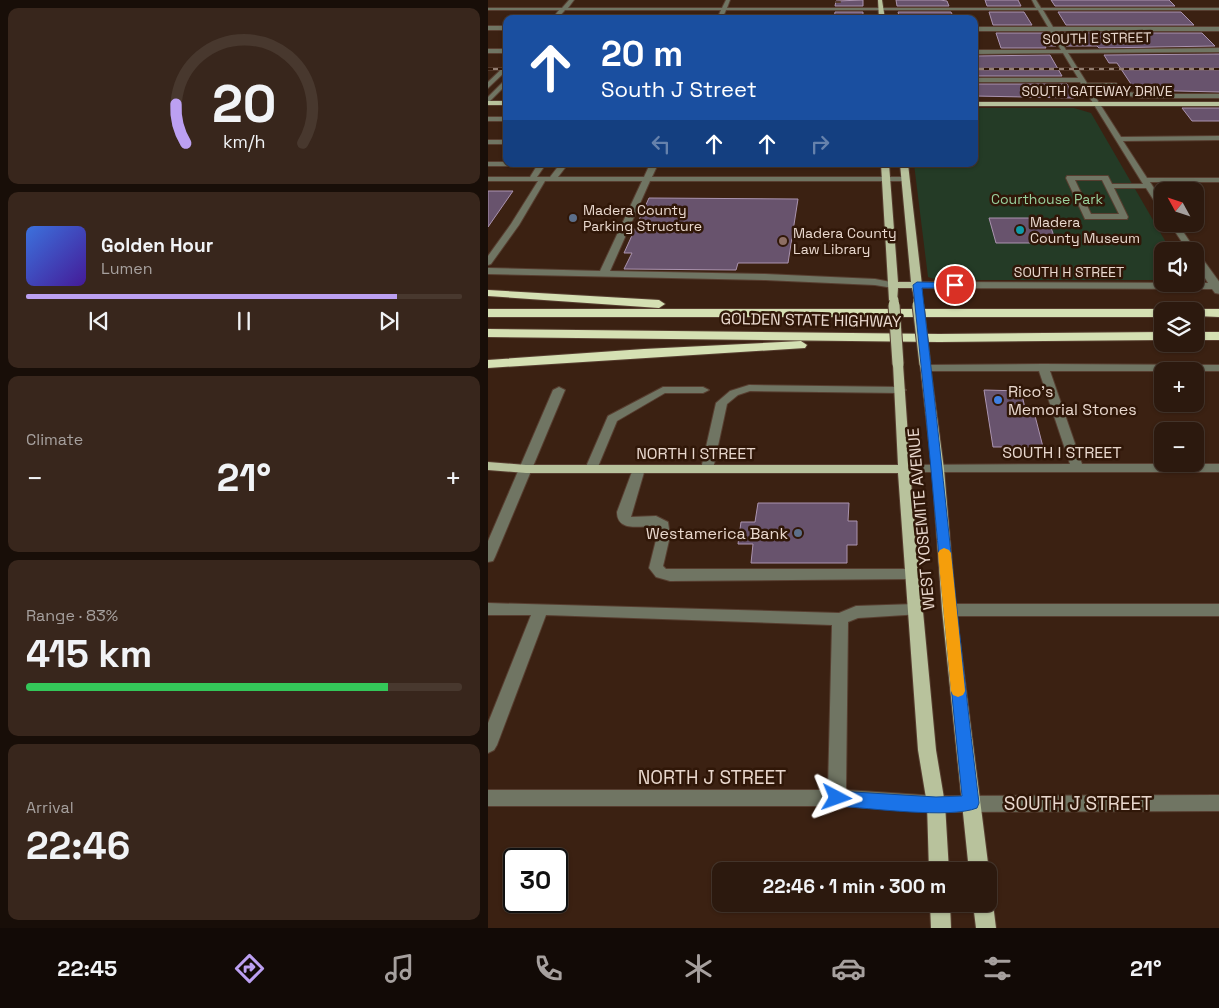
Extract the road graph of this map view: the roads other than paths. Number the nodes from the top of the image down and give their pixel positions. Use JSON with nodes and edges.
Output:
{"nodes":[{"id":1,"x":572,"y":0,"type":"edge"},
{"id":2,"x":728,"y":0,"type":"edge"},
{"id":3,"x":825,"y":0,"type":"edge"},
{"id":4,"x":880,"y":0,"type":"edge"},
{"id":5,"x":954,"y":0,"type":"edge"},
{"id":6,"x":970,"y":0,"type":"edge"},
{"id":7,"x":1034,"y":0,"type":"edge"},
{"id":8,"x":578,"y":7,"type":"junction"},
{"id":9,"x":488,"y":9,"type":"edge"},
{"id":10,"x":564,"y":9,"type":"junction"},
{"id":11,"x":634,"y":9,"type":"junction"},
{"id":12,"x":724,"y":9,"type":"junction"},
{"id":13,"x":771,"y":9,"type":"junction"},
{"id":14,"x":780,"y":9,"type":"junction"},
{"id":15,"x":801,"y":9,"type":"junction"},
{"id":16,"x":825,"y":9,"type":"junction"},
{"id":17,"x":880,"y":9,"type":"junction"},
{"id":18,"x":957,"y":9,"type":"junction"},
{"id":19,"x":974,"y":9,"type":"junction"},
{"id":20,"x":1039,"y":9,"type":"junction"},
{"id":21,"x":1194,"y":9,"type":"junction"},
{"id":22,"x":1220,"y":9,"type":"edge"},
{"id":23,"x":571,"y":14,"type":"dead end"},
{"id":24,"x":558,"y":15,"type":"edge"},
{"id":25,"x":630,"y":15,"type":"edge"},
{"id":26,"x":721,"y":15,"type":"edge"},
{"id":27,"x":769,"y":15,"type":"edge"},
{"id":28,"x":780,"y":15,"type":"edge"},
{"id":29,"x":800,"y":15,"type":"edge"},
{"id":30,"x":881,"y":15,"type":"edge"},
{"id":31,"x":959,"y":15,"type":"edge"},
{"id":32,"x":1201,"y":16,"type":"dead end"},
{"id":33,"x":1208,"y":22,"type":"dead end"},
{"id":34,"x":488,"y":28,"type":"edge"},
{"id":35,"x":503,"y":28,"type":"edge"},
{"id":36,"x":978,"y":29,"type":"edge"},
{"id":37,"x":1051,"y":29,"type":"junction"},
{"id":38,"x":1218,"y":29,"type":"edge"},
{"id":39,"x":1220,"y":50,"type":"edge"},
{"id":40,"x":488,"y":51,"type":"edge"},
{"id":41,"x":503,"y":51,"type":"edge"},
{"id":42,"x":1064,"y":51,"type":"junction"},
{"id":43,"x":978,"y":52,"type":"edge"},
{"id":44,"x":503,"y":69,"type":"edge"},
{"id":45,"x":1111,"y":77,"type":"dead end"},
{"id":46,"x":491,"y":79,"type":"edge"},
{"id":47,"x":978,"y":80,"type":"edge"},
{"id":48,"x":1083,"y":81,"type":"junction"},
{"id":49,"x":503,"y":85,"type":"edge"},
{"id":50,"x":1116,"y":85,"type":"junction"},
{"id":51,"x":488,"y":86,"type":"edge"},
{"id":52,"x":1220,"y":96,"type":"edge"},
{"id":53,"x":488,"y":102,"type":"edge"},
{"id":54,"x":503,"y":103,"type":"edge"},
{"id":55,"x":978,"y":104,"type":"edge"},
{"id":56,"x":1096,"y":104,"type":"junction"},
{"id":57,"x":1220,"y":104,"type":"edge"},
{"id":58,"x":488,"y":119,"type":"edge"},
{"id":59,"x":503,"y":120,"type":"edge"},
{"id":60,"x":488,"y":138,"type":"edge"},
{"id":61,"x":503,"y":138,"type":"edge"},
{"id":62,"x":1220,"y":138,"type":"edge"},
{"id":63,"x":1119,"y":139,"type":"junction"},
{"id":64,"x":488,"y":142,"type":"edge"},
{"id":65,"x":503,"y":142,"type":"edge"},
{"id":66,"x":488,"y":164,"type":"edge"},
{"id":67,"x":503,"y":164,"type":"edge"},
{"id":68,"x":540,"y":167,"type":"edge"},
{"id":69,"x":561,"y":167,"type":"edge"},
{"id":70,"x":653,"y":167,"type":"edge"},
{"id":71,"x":885,"y":167,"type":"edge"},
{"id":72,"x":904,"y":167,"type":"edge"},
{"id":73,"x":488,"y":179,"type":"edge"},
{"id":74,"x":532,"y":179,"type":"junction"},
{"id":75,"x":547,"y":179,"type":"junction"},
{"id":76,"x":648,"y":179,"type":"junction"},
{"id":77,"x":887,"y":179,"type":"junction"},
{"id":78,"x":905,"y":179,"type":"junction"},
{"id":79,"x":1220,"y":180,"type":"edge"},
{"id":80,"x":1147,"y":183,"type":"junction"},
{"id":81,"x":1109,"y":186,"type":"junction"},
{"id":82,"x":1154,"y":194,"type":"edge"},
{"id":83,"x":488,"y":262,"type":"edge"},
{"id":84,"x":1204,"y":268,"type":"edge"},
{"id":85,"x":488,"y":271,"type":"edge"},
{"id":86,"x":604,"y":273,"type":"junction"},
{"id":87,"x":893,"y":285,"type":"junction"},
{"id":88,"x":917,"y":285,"type":"junction"},
{"id":89,"x":1218,"y":288,"type":"edge"},
{"id":90,"x":488,"y":293,"type":"edge"},
{"id":91,"x":798,"y":312,"type":"junction"},
{"id":92,"x":488,"y":313,"type":"edge"},
{"id":93,"x":1154,"y":313,"type":"edge"},
{"id":94,"x":1204,"y":313,"type":"edge"},
{"id":95,"x":1220,"y":313,"type":"edge"},
{"id":96,"x":488,"y":333,"type":"edge"},
{"id":97,"x":1154,"y":336,"type":"edge"},
{"id":98,"x":1204,"y":336,"type":"edge"},
{"id":99,"x":1220,"y":336,"type":"edge"},
{"id":100,"x":939,"y":338,"type":"junction"},
{"id":101,"x":488,"y":364,"type":"edge"},
{"id":102,"x":926,"y":366,"type":"junction"},
{"id":103,"x":1043,"y":367,"type":"junction"},
{"id":104,"x":1220,"y":368,"type":"edge"},
{"id":105,"x":560,"y":390,"type":"dead end"},
{"id":106,"x":703,"y":390,"type":"dead end"},
{"id":107,"x":900,"y":390,"type":"junction"},
{"id":108,"x":488,"y":466,"type":"edge"},
{"id":109,"x":1077,"y":468,"type":"junction"},
{"id":110,"x":1220,"y":468,"type":"edge"},
{"id":111,"x":526,"y":469,"type":"junction"},
{"id":112,"x":591,"y":469,"type":"junction"},
{"id":113,"x":639,"y":469,"type":"junction"},
{"id":114,"x":707,"y":469,"type":"junction"},
{"id":115,"x":904,"y":469,"type":"junction"},
{"id":116,"x":938,"y":469,"type":"junction"},
{"id":117,"x":488,"y":557,"type":"edge"},
{"id":118,"x":913,"y":574,"type":"junction"},
{"id":119,"x":541,"y":608,"type":"junction"},
{"id":120,"x":488,"y":609,"type":"edge"},
{"id":121,"x":916,"y":610,"type":"junction"},
{"id":122,"x":949,"y":610,"type":"junction"},
{"id":123,"x":1220,"y":610,"type":"edge"},
{"id":124,"x":840,"y":619,"type":"junction"},
{"id":125,"x":488,"y":745,"type":"edge"},
{"id":126,"x":488,"y":798,"type":"edge"},
{"id":127,"x":837,"y":798,"type":"junction"},
{"id":128,"x":971,"y":803,"type":"junction"},
{"id":129,"x":1220,"y":803,"type":"edge"},
{"id":130,"x":936,"y":804,"type":"junction"},
{"id":131,"x":939,"y":862,"type":"edge"},
{"id":132,"x":978,"y":862,"type":"edge"},
{"id":133,"x":940,"y":912,"type":"edge"},
{"id":134,"x":984,"y":912,"type":"edge"},
{"id":135,"x":941,"y":928,"type":"edge"},
{"id":136,"x":986,"y":928,"type":"edge"}],
"edges":[{"from":1,"to":10,"type":"street"},
{"from":2,"to":12,"type":"street"},
{"from":3,"to":16,"type":"street"},
{"from":4,"to":17,"type":"main road"},
{"from":5,"to":18,"type":"street"},
{"from":6,"to":19,"type":"street"},
{"from":7,"to":20,"type":"street"},
{"from":8,"to":10,"type":"street"},
{"from":8,"to":11,"type":"street"},
{"from":8,"to":23,"type":"street"},
{"from":9,"to":10,"type":"street"},
{"from":10,"to":24,"type":"street"},
{"from":11,"to":12,"type":"street"},
{"from":11,"to":25,"type":"street"},
{"from":12,"to":13,"type":"street"},
{"from":12,"to":26,"type":"street"},
{"from":13,"to":14,"type":"street"},
{"from":13,"to":27,"type":"street"},
{"from":14,"to":15,"type":"street"},
{"from":14,"to":28,"type":"street"},
{"from":15,"to":16,"type":"street"},
{"from":15,"to":29,"type":"street"},
{"from":16,"to":17,"type":"street"},
{"from":17,"to":18,"type":"street"},
{"from":17,"to":30,"type":"main road"},
{"from":18,"to":19,"type":"street"},
{"from":18,"to":31,"type":"street"},
{"from":19,"to":20,"type":"street"},
{"from":20,"to":21,"type":"street"},
{"from":20,"to":37,"type":"street"},
{"from":21,"to":22,"type":"street"},
{"from":21,"to":32,"type":"street"},
{"from":33,"to":38,"type":"street"},
{"from":34,"to":35,"type":"street"},
{"from":36,"to":37,"type":"street"},
{"from":37,"to":38,"type":"street"},
{"from":37,"to":42,"type":"street"},
{"from":39,"to":42,"type":"street","name":"SOUTH E STREET"},
{"from":40,"to":41,"type":"street"},
{"from":42,"to":43,"type":"street","name":"SOUTH E STREET"},
{"from":42,"to":48,"type":"street"},
{"from":44,"to":46,"type":"street"},
{"from":45,"to":50,"type":"street"},
{"from":46,"to":51,"type":"street"},
{"from":47,"to":48,"type":"street"},
{"from":48,"to":50,"type":"street"},
{"from":48,"to":56,"type":"street"},
{"from":49,"to":53,"type":"street"},
{"from":50,"to":52,"type":"street"},
{"from":53,"to":54,"type":"main road"},
{"from":55,"to":56,"type":"main road","name":"SOUTH GATEWAY DRIVE"},
{"from":56,"to":57,"type":"main road","name":"SOUTH GATEWAY DRIVE"},
{"from":56,"to":63,"type":"street"},
{"from":58,"to":59,"type":"street"},
{"from":60,"to":61,"type":"street"},
{"from":62,"to":63,"type":"street"},
{"from":63,"to":80,"type":"street"},
{"from":64,"to":65,"type":"street"},
{"from":66,"to":67,"type":"street"},
{"from":68,"to":74,"type":"street"},
{"from":69,"to":75,"type":"street"},
{"from":70,"to":76,"type":"street"},
{"from":71,"to":77,"type":"main road","name":"WEST YOSEMITE AVENUE"},
{"from":72,"to":78,"type":"main road","name":"WEST YOSEMITE AVENUE"},
{"from":73,"to":74,"type":"street"},
{"from":74,"to":75,"type":"street"},
{"from":75,"to":76,"type":"street"},
{"from":75,"to":83,"type":"street"},
{"from":76,"to":77,"type":"street"},
{"from":76,"to":86,"type":"street"},
{"from":77,"to":78,"type":"street"},
{"from":77,"to":87,"type":"main road","name":"WEST YOSEMITE AVENUE"},
{"from":78,"to":88,"type":"main road","name":"WEST YOSEMITE AVENUE"},
{"from":79,"to":80,"type":"street"},
{"from":80,"to":81,"type":"street"},
{"from":80,"to":82,"type":"street"},
{"from":81,"to":81,"type":"street"},
{"from":84,"to":89,"type":"street"},
{"from":85,"to":86,"type":"street"},
{"from":86,"to":87,"type":"street"},
{"from":87,"to":88,"type":"main road"},
{"from":87,"to":107,"type":"main road","name":"WEST YOSEMITE AVENUE","bridge":true},
{"from":88,"to":89,"type":"street","name":"SOUTH H STREET"},
{"from":88,"to":102,"type":"main road","name":"WEST YOSEMITE AVENUE","bridge":true},
{"from":90,"to":91,"type":"highway"},
{"from":91,"to":92,"type":"highway","name":"GOLDEN STATE HIGHWAY"},
{"from":91,"to":93,"type":"highway","name":"GOLDEN STATE HIGHWAY"},
{"from":94,"to":95,"type":"highway"},
{"from":96,"to":100,"type":"highway","name":"GOLDEN STATE HIGHWAY"},
{"from":97,"to":100,"type":"highway","name":"GOLDEN STATE HIGHWAY"},
{"from":98,"to":99,"type":"highway"},
{"from":100,"to":101,"type":"highway"},
{"from":102,"to":103,"type":"street"},
{"from":102,"to":116,"type":"main road","name":"WEST YOSEMITE AVENUE"},
{"from":103,"to":104,"type":"street"},
{"from":103,"to":109,"type":"street"},
{"from":105,"to":111,"type":"street"},
{"from":106,"to":112,"type":"street"},
{"from":107,"to":114,"type":"street"},
{"from":107,"to":115,"type":"main road","name":"WEST YOSEMITE AVENUE"},
{"from":108,"to":111,"type":"main road","name":"NORTH I STREET"},
{"from":109,"to":110,"type":"street","name":"SOUTH I STREET"},
{"from":109,"to":116,"type":"street","name":"SOUTH I STREET"},
{"from":111,"to":112,"type":"main road","name":"NORTH I STREET"},
{"from":111,"to":117,"type":"street"},
{"from":112,"to":113,"type":"main road","name":"NORTH I STREET"},
{"from":113,"to":114,"type":"main road","name":"NORTH I STREET"},
{"from":113,"to":118,"type":"street"},
{"from":114,"to":115,"type":"main road","name":"NORTH I STREET"},
{"from":115,"to":116,"type":"street","name":"SOUTH I STREET"},
{"from":115,"to":118,"type":"main road","name":"WEST YOSEMITE AVENUE"},
{"from":116,"to":122,"type":"main road","name":"WEST YOSEMITE AVENUE"},
{"from":118,"to":121,"type":"main road","name":"WEST YOSEMITE AVENUE"},
{"from":119,"to":120,"type":"street"},
{"from":119,"to":124,"type":"street"},
{"from":119,"to":125,"type":"street"},
{"from":121,"to":124,"type":"street"},
{"from":121,"to":130,"type":"main road","name":"WEST YOSEMITE AVENUE"},
{"from":122,"to":123,"type":"street"},
{"from":122,"to":128,"type":"main road","name":"WEST YOSEMITE AVENUE"},
{"from":124,"to":127,"type":"street"},
{"from":126,"to":127,"type":"street","name":"NORTH J STREET"},
{"from":127,"to":130,"type":"street","name":"NORTH J STREET"},
{"from":128,"to":129,"type":"street","name":"SOUTH J STREET"},
{"from":128,"to":130,"type":"street","name":"SOUTH J STREET"},
{"from":128,"to":132,"type":"main road","name":"WEST YOSEMITE AVENUE"},
{"from":130,"to":131,"type":"main road","name":"WEST YOSEMITE AVENUE"},
{"from":133,"to":135,"type":"main road"},
{"from":134,"to":136,"type":"main road"}]}
